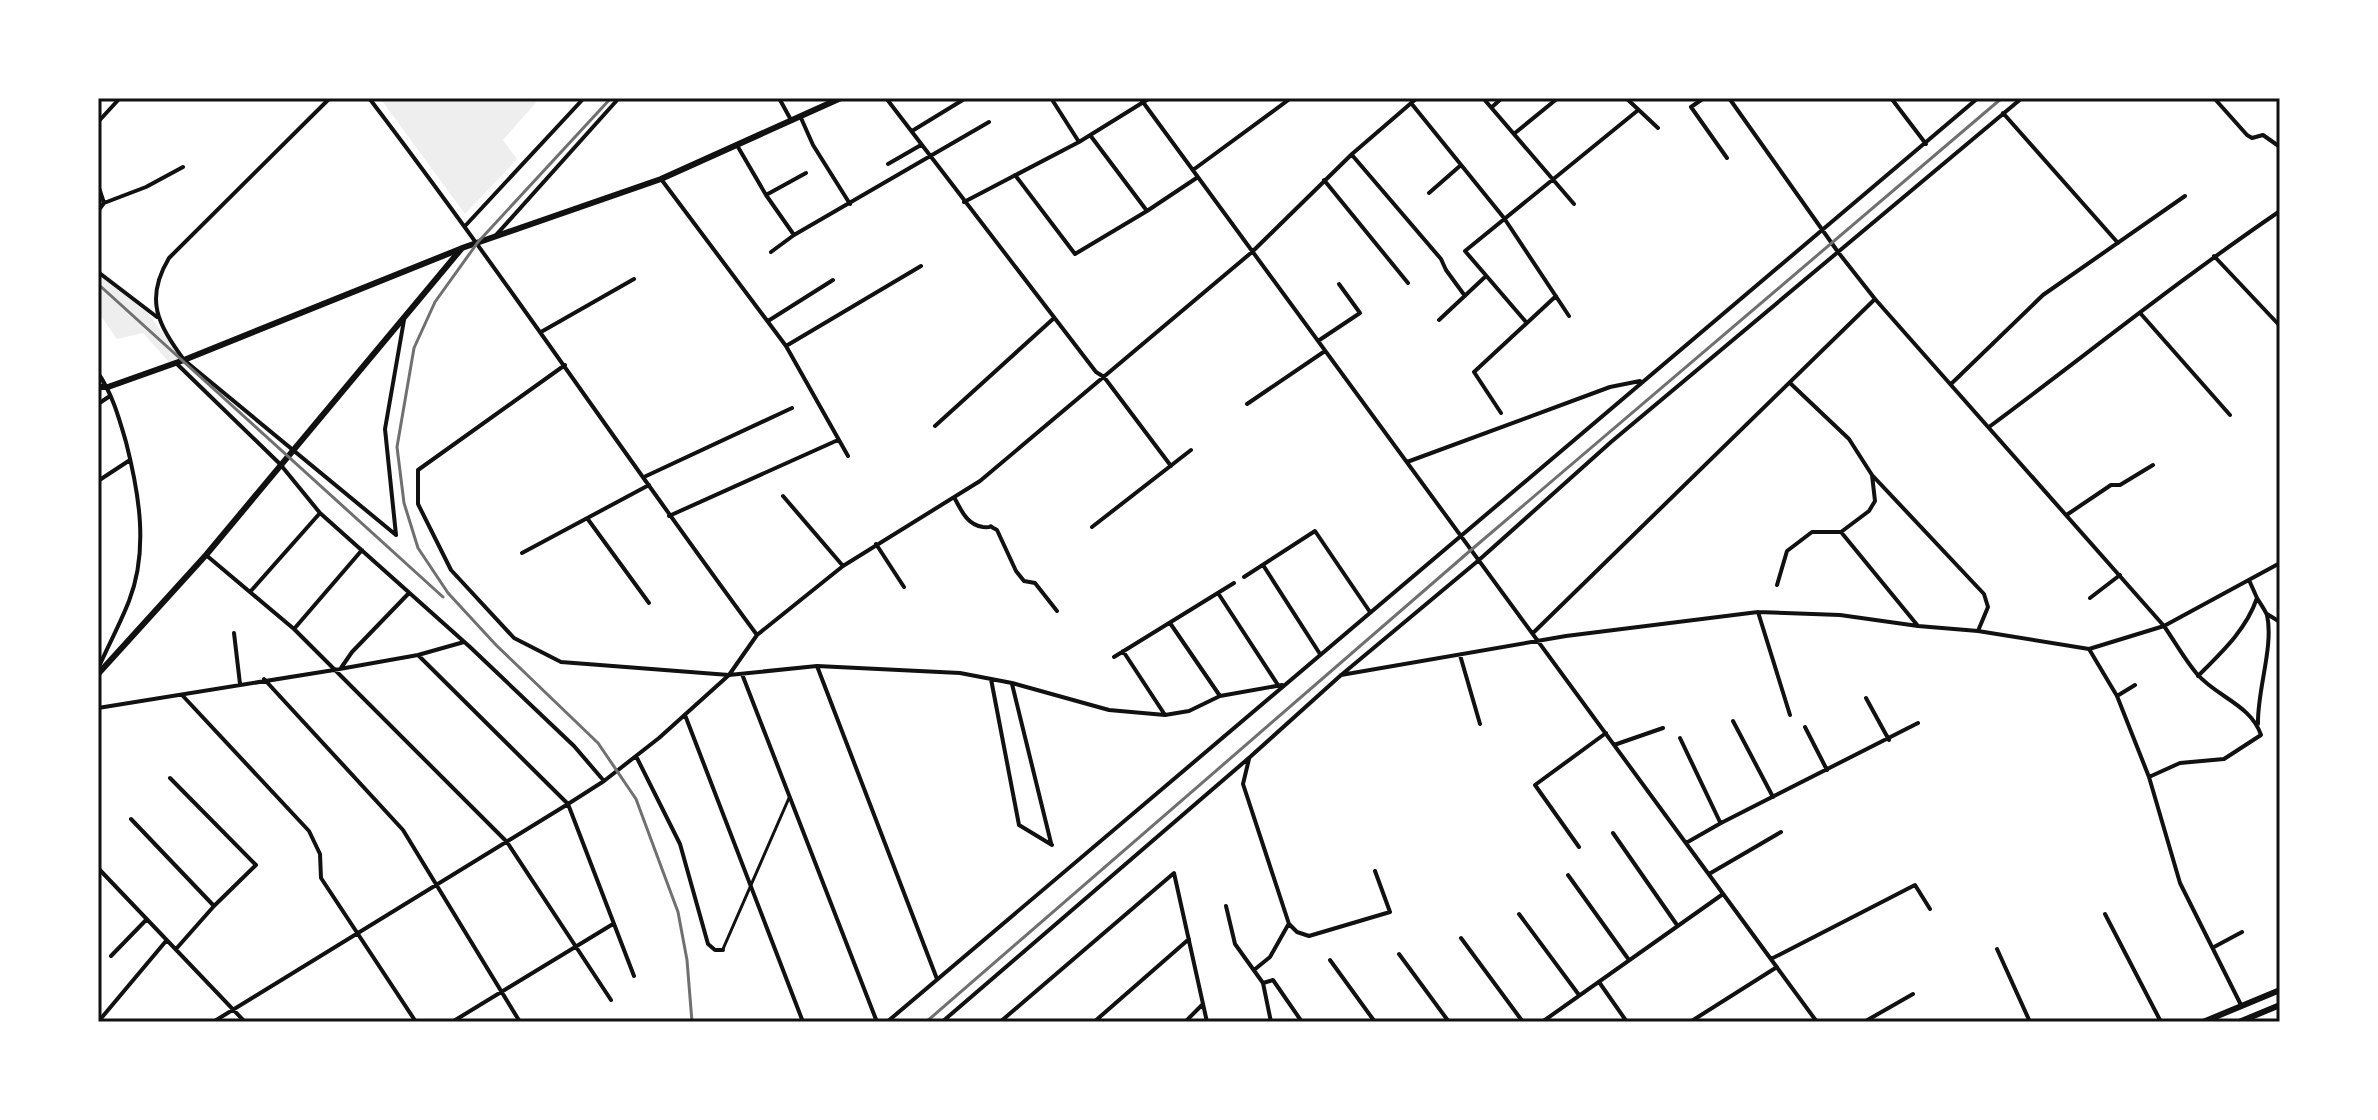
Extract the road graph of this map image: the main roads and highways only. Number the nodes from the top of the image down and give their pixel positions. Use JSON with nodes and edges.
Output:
{"nodes":[{"id":1,"x":841,"y":98,"type":"edge"},
{"id":2,"x":462,"y":248,"type":"junction"},
{"id":3,"x":98,"y":387,"type":"edge"},
{"id":4,"x":98,"y":671,"type":"edge"},
{"id":5,"x":2280,"y":990,"type":"edge"},
{"id":6,"x":2280,"y":1005,"type":"edge"},
{"id":7,"x":2203,"y":1022,"type":"edge"},
{"id":8,"x":2239,"y":1022,"type":"edge"}],
"edges":[{"from":1,"to":2,"type":"main road"},
{"from":2,"to":3,"type":"main road"},
{"from":2,"to":4,"type":"main road"},
{"from":5,"to":7,"type":"main road"},
{"from":6,"to":8,"type":"main road"}]}
